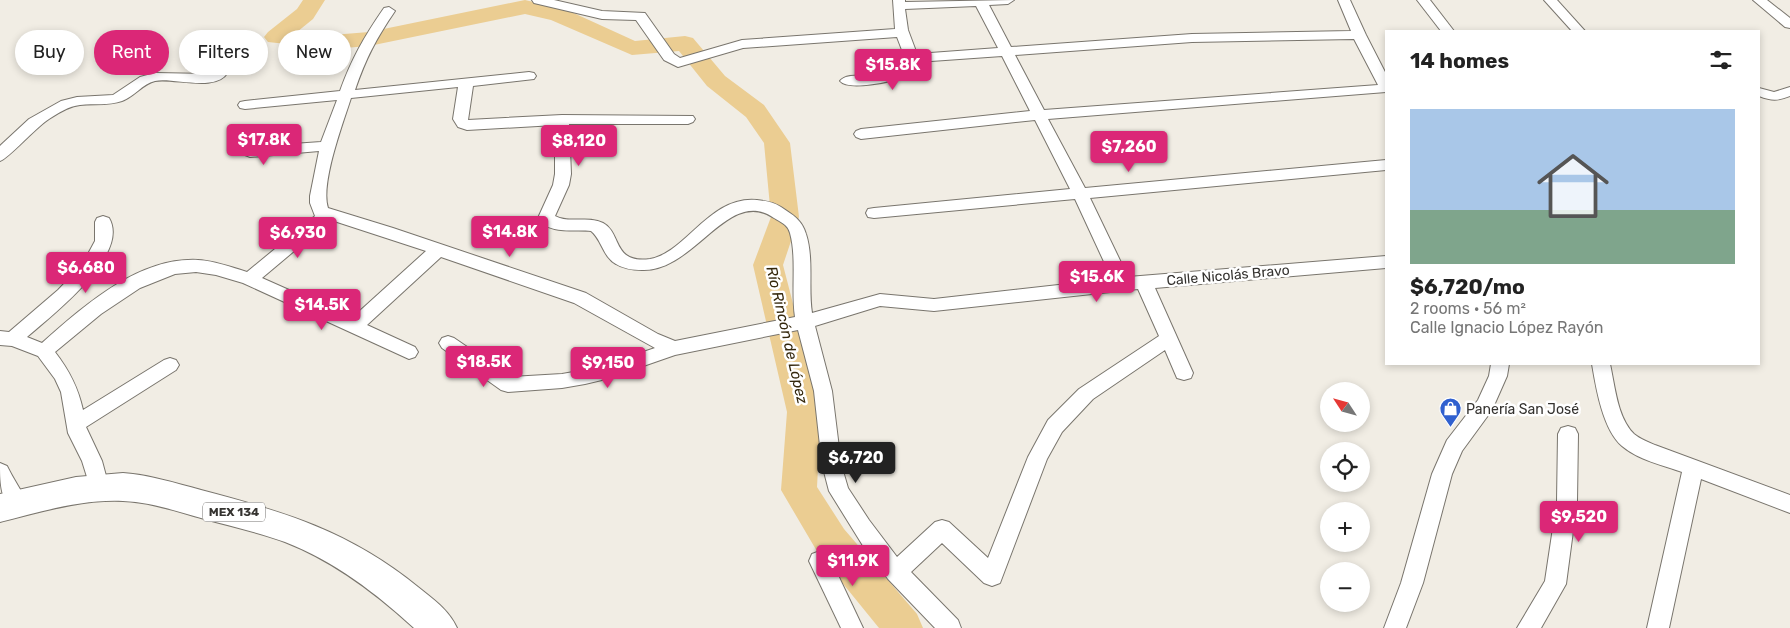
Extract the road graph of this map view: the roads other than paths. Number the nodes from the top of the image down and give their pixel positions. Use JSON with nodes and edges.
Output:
{"nodes":[{"id":1,"x":538,"y":0,"type":"edge"},
{"id":2,"x":1008,"y":0,"type":"edge"},
{"id":3,"x":1344,"y":0,"type":"edge"},
{"id":4,"x":1423,"y":0,"type":"edge"},
{"id":5,"x":1550,"y":0,"type":"edge"},
{"id":6,"x":1759,"y":0,"type":"edge"},
{"id":7,"x":981,"y":1,"type":"edge"},
{"id":8,"x":638,"y":3,"type":"dead end"},
{"id":9,"x":898,"y":3,"type":"edge"},
{"id":10,"x":389,"y":11,"type":"dead end"},
{"id":11,"x":640,"y":16,"type":"junction"},
{"id":12,"x":1790,"y":24,"type":"edge"},
{"id":13,"x":1447,"y":30,"type":"edge"},
{"id":14,"x":1578,"y":30,"type":"edge"},
{"id":15,"x":901,"y":32,"type":"junction"},
{"id":16,"x":1359,"y":35,"type":"junction"},
{"id":17,"x":1005,"y":51,"type":"junction"},
{"id":18,"x":912,"y":58,"type":"junction"},
{"id":19,"x":217,"y":75,"type":"edge"},
{"id":20,"x":529,"y":76,"type":"dead end"},
{"id":21,"x":847,"y":81,"type":"dead end"},
{"id":22,"x":466,"y":84,"type":"junction"},
{"id":23,"x":1385,"y":85,"type":"edge"},
{"id":24,"x":1385,"y":87,"type":"edge"},
{"id":25,"x":1760,"y":92,"type":"edge"},
{"id":26,"x":1790,"y":92,"type":"edge"},
{"id":27,"x":347,"y":94,"type":"junction"},
{"id":28,"x":246,"y":105,"type":"dead end"},
{"id":29,"x":1038,"y":115,"type":"junction"},
{"id":30,"x":688,"y":119,"type":"dead end"},
{"id":31,"x":562,"y":120,"type":"junction"},
{"id":32,"x":861,"y":134,"type":"dead end"},
{"id":33,"x":327,"y":146,"type":"junction"},
{"id":34,"x":250,"y":152,"type":"dead end"},
{"id":35,"x":0,"y":156,"type":"edge"},
{"id":36,"x":1385,"y":165,"type":"edge"},
{"id":37,"x":1079,"y":192,"type":"junction"},
{"id":38,"x":874,"y":212,"type":"dead end"},
{"id":39,"x":328,"y":214,"type":"junction"},
{"id":40,"x":103,"y":222,"type":"dead end"},
{"id":41,"x":438,"y":250,"type":"junction"},
{"id":42,"x":1385,"y":262,"type":"edge"},
{"id":43,"x":248,"y":279,"type":"junction"},
{"id":44,"x":1144,"y":283,"type":"junction"},
{"id":45,"x":1123,"y":284,"type":"junction"},
{"id":46,"x":805,"y":322,"type":"junction"},
{"id":47,"x":354,"y":328,"type":"junction"},
{"id":48,"x":7,"y":338,"type":"edge"},
{"id":49,"x":1169,"y":338,"type":"junction"},
{"id":50,"x":448,"y":343,"type":"dead end"},
{"id":51,"x":674,"y":348,"type":"junction"},
{"id":52,"x":44,"y":351,"type":"junction"},
{"id":53,"x":409,"y":352,"type":"dead end"},
{"id":54,"x":170,"y":365,"type":"dead end"},
{"id":55,"x":1500,"y":365,"type":"edge"},
{"id":56,"x":1601,"y":365,"type":"edge"},
{"id":57,"x":1184,"y":373,"type":"dead end"},
{"id":58,"x":77,"y":423,"type":"junction"},
{"id":59,"x":1568,"y":434,"type":"dead end"},
{"id":60,"x":1693,"y":468,"type":"junction"},
{"id":61,"x":0,"y":472,"type":"edge"},
{"id":62,"x":99,"y":487,"type":"junction"},
{"id":63,"x":1790,"y":504,"type":"edge"},
{"id":64,"x":9,"y":506,"type":"edge"},
{"id":65,"x":820,"y":561,"type":"dead end"},
{"id":66,"x":896,"y":572,"type":"junction"},
{"id":67,"x":439,"y":628,"type":"edge"},
{"id":68,"x":852,"y":628,"type":"edge"},
{"id":69,"x":950,"y":628,"type":"edge"},
{"id":70,"x":1395,"y":628,"type":"edge"},
{"id":71,"x":1528,"y":628,"type":"edge"},
{"id":72,"x":1658,"y":628,"type":"edge"}],
"edges":[{"from":1,"to":11,"type":"street"},
{"from":2,"to":7,"type":"street"},
{"from":3,"to":16,"type":"street"},
{"from":4,"to":13,"type":"street"},
{"from":5,"to":14,"type":"street"},
{"from":6,"to":12,"type":"street"},
{"from":7,"to":9,"type":"street"},
{"from":7,"to":17,"type":"street"},
{"from":8,"to":11,"type":"street"},
{"from":9,"to":15,"type":"street"},
{"from":10,"to":27,"type":"street"},
{"from":11,"to":15,"type":"street"},
{"from":15,"to":18,"type":"street"},
{"from":16,"to":17,"type":"street"},
{"from":16,"to":23,"type":"street"},
{"from":17,"to":18,"type":"street"},
{"from":17,"to":29,"type":"street"},
{"from":18,"to":21,"type":"street"},
{"from":19,"to":35,"type":"street"},
{"from":20,"to":22,"type":"street"},
{"from":22,"to":27,"type":"street"},
{"from":22,"to":31,"type":"street"},
{"from":24,"to":29,"type":"street"},
{"from":25,"to":26,"type":"street"},
{"from":27,"to":28,"type":"street"},
{"from":27,"to":33,"type":"street"},
{"from":29,"to":32,"type":"street"},
{"from":29,"to":37,"type":"street"},
{"from":30,"to":31,"type":"street"},
{"from":31,"to":46,"type":"street"},
{"from":33,"to":34,"type":"street"},
{"from":33,"to":39,"type":"street"},
{"from":36,"to":37,"type":"street"},
{"from":37,"to":38,"type":"street"},
{"from":37,"to":45,"type":"street"},
{"from":39,"to":41,"type":"street"},
{"from":39,"to":43,"type":"street"},
{"from":40,"to":48,"type":"street"},
{"from":41,"to":47,"type":"street"},
{"from":41,"to":51,"type":"street"},
{"from":42,"to":44,"type":"street","name":"Calle Nicolás Bravo"},
{"from":43,"to":47,"type":"street"},
{"from":43,"to":52,"type":"street"},
{"from":44,"to":45,"type":"street","name":"Calle Nicolás Bravo"},
{"from":44,"to":49,"type":"street"},
{"from":45,"to":46,"type":"street","name":"Calle Nicolás Bravo"},
{"from":46,"to":51,"type":"street","name":"Calle Nicolás Bravo"},
{"from":46,"to":66,"type":"street"},
{"from":47,"to":53,"type":"street"},
{"from":48,"to":52,"type":"street"},
{"from":49,"to":57,"type":"street"},
{"from":49,"to":66,"type":"street"},
{"from":50,"to":51,"type":"street","name":"Calle Nicolás Bravo"},
{"from":52,"to":58,"type":"street"},
{"from":54,"to":58,"type":"street"},
{"from":55,"to":70,"type":"street"},
{"from":56,"to":60,"type":"street"},
{"from":58,"to":62,"type":"street"},
{"from":59,"to":71,"type":"street"},
{"from":60,"to":63,"type":"street"},
{"from":60,"to":72,"type":"street"},
{"from":61,"to":64,"type":"street"},
{"from":62,"to":64,"type":"main road","number":"MEX 134"},
{"from":62,"to":67,"type":"main road","number":"MEX 134"},
{"from":65,"to":68,"type":"street"},
{"from":66,"to":69,"type":"street"}]}
